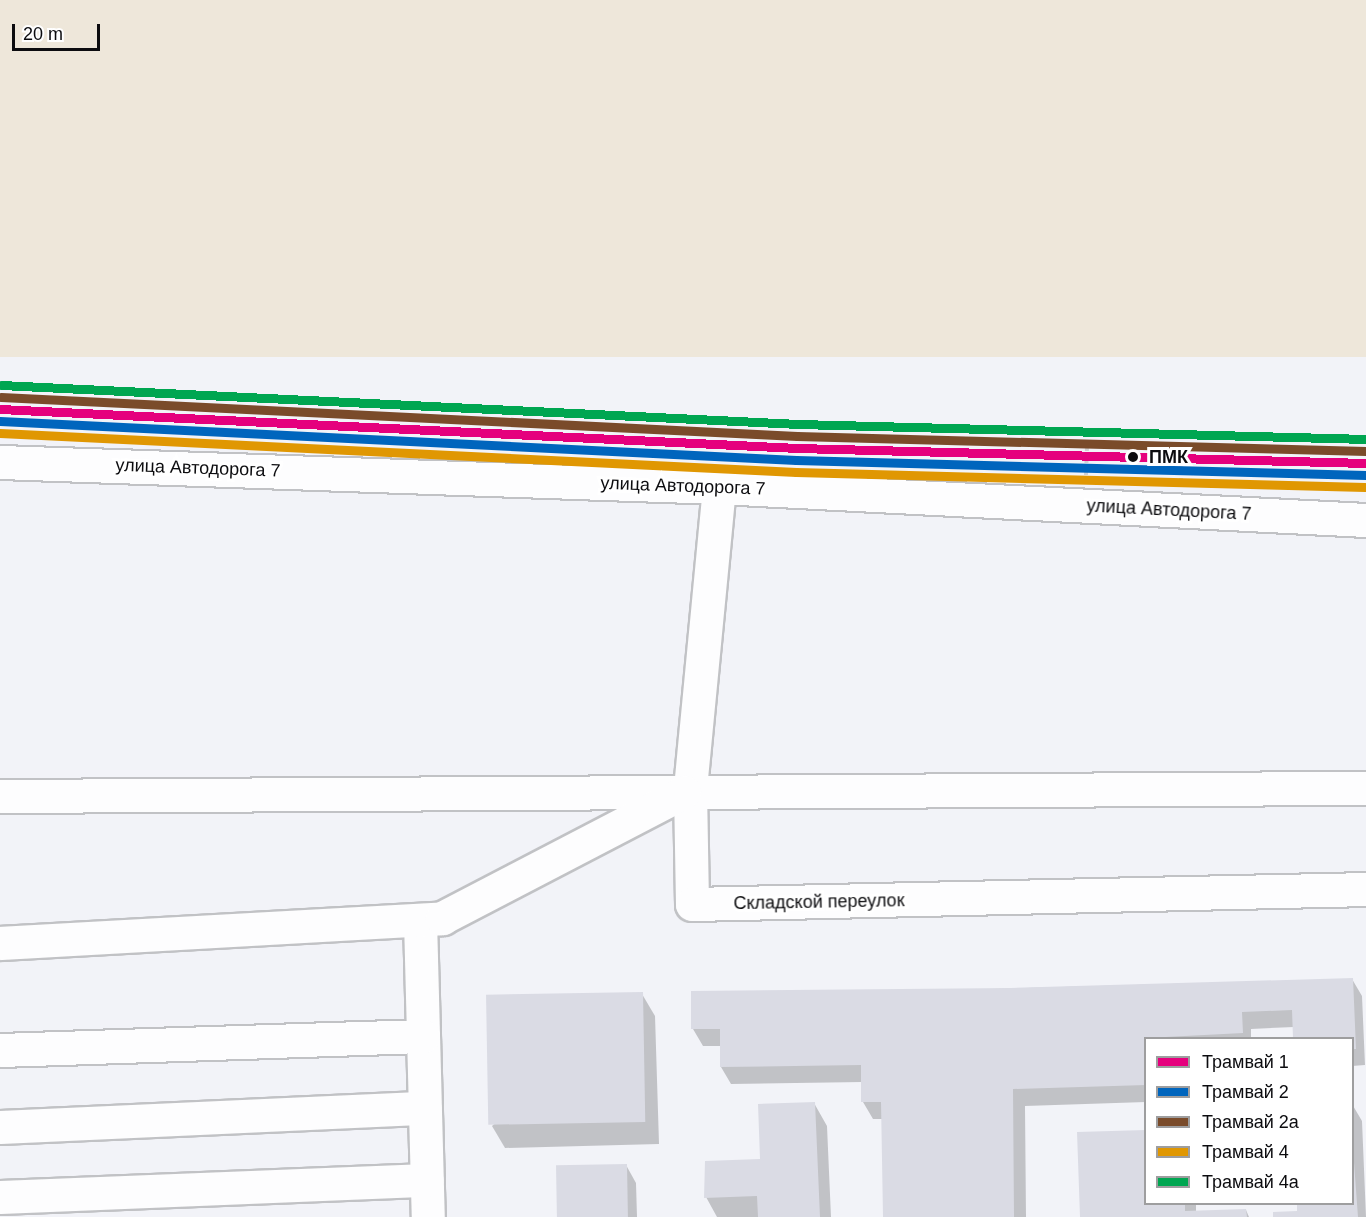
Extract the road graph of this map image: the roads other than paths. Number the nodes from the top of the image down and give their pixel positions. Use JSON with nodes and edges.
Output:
{"nodes":[{"id":1,"x":0,"y":462,"type":"edge"},
{"id":2,"x":719,"y":486,"type":"junction"},
{"id":3,"x":1366,"y":520,"type":"edge"},
{"id":4,"x":1366,"y":788,"type":"edge"},
{"id":5,"x":690,"y":789,"type":"junction"},
{"id":6,"x":0,"y":796,"type":"edge"},
{"id":7,"x":1366,"y":890,"type":"edge"},
{"id":8,"x":420,"y":920,"type":"junction"},
{"id":9,"x":0,"y":943,"type":"edge"},
{"id":10,"x":423,"y":1036,"type":"junction"},
{"id":11,"x":0,"y":1050,"type":"edge"},
{"id":12,"x":425,"y":1108,"type":"junction"},
{"id":13,"x":0,"y":1127,"type":"edge"},
{"id":14,"x":427,"y":1180,"type":"junction"},
{"id":15,"x":0,"y":1197,"type":"edge"},
{"id":16,"x":428,"y":1217,"type":"edge"}],
"edges":[{"from":1,"to":2,"type":"street","name":"улица Автодорога 7"},
{"from":2,"to":3,"type":"street","name":"улица Автодорога 7"},
{"from":2,"to":5,"type":"street","name":"Складской переулок"},
{"from":4,"to":5,"type":"street"},
{"from":5,"to":6,"type":"street"},
{"from":5,"to":7,"type":"street","name":"Складской переулок"},
{"from":5,"to":8,"type":"street"},
{"from":8,"to":9,"type":"street"},
{"from":8,"to":10,"type":"street"},
{"from":10,"to":11,"type":"street"},
{"from":10,"to":12,"type":"street"},
{"from":12,"to":13,"type":"street"},
{"from":12,"to":14,"type":"street"},
{"from":14,"to":15,"type":"street"},
{"from":14,"to":16,"type":"street"}]}
